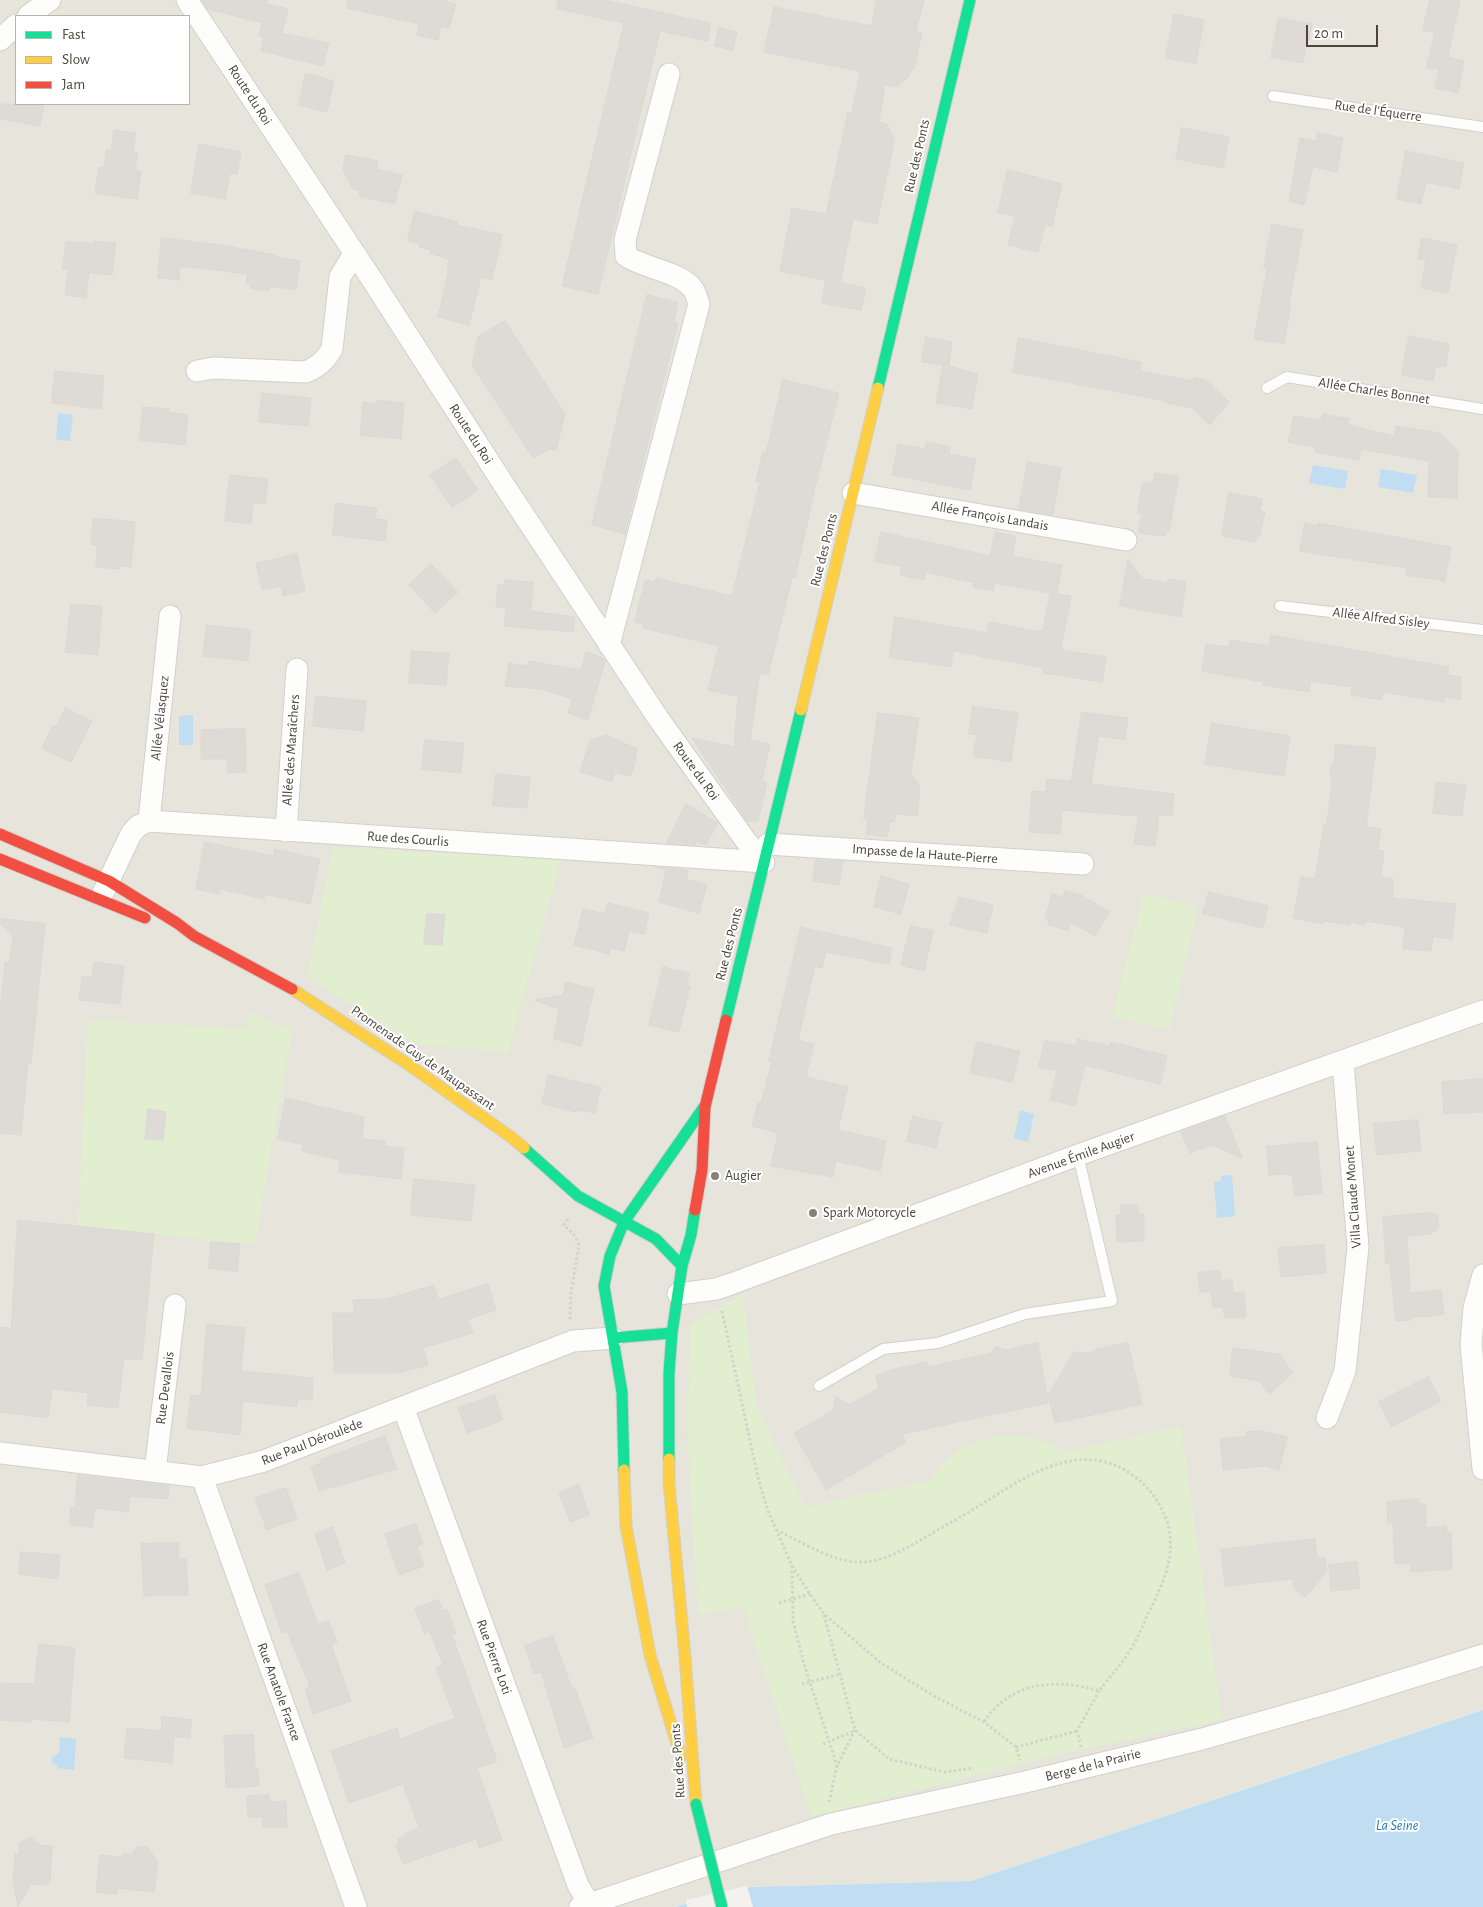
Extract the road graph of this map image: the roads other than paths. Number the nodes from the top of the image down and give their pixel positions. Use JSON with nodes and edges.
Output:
{"nodes":[{"id":1,"x":50,"y":0,"type":"edge"},
{"id":2,"x":187,"y":0,"type":"edge"},
{"id":3,"x":970,"y":0,"type":"edge"},
{"id":4,"x":29,"y":15,"type":"edge"},
{"id":5,"x":15,"y":26,"type":"edge"},
{"id":6,"x":0,"y":40,"type":"edge"},
{"id":7,"x":669,"y":74,"type":"dead end"},
{"id":8,"x":1273,"y":96,"type":"dead end"},
{"id":9,"x":1483,"y":127,"type":"edge"},
{"id":10,"x":354,"y":254,"type":"junction"},
{"id":11,"x":197,"y":371,"type":"dead end"},
{"id":12,"x":1267,"y":388,"type":"dead end"},
{"id":13,"x":1483,"y":409,"type":"edge"},
{"id":14,"x":853,"y":493,"type":"junction"},
{"id":15,"x":1126,"y":540,"type":"dead end"},
{"id":16,"x":1280,"y":606,"type":"dead end"},
{"id":17,"x":170,"y":616,"type":"dead end"},
{"id":18,"x":1483,"y":630,"type":"edge"},
{"id":19,"x":609,"y":645,"type":"junction"},
{"id":20,"x":297,"y":669,"type":"dead end"},
{"id":21,"x":149,"y":821,"type":"junction"},
{"id":22,"x":286,"y":831,"type":"junction"},
{"id":23,"x":0,"y":834,"type":"edge"},
{"id":24,"x":766,"y":853,"type":"junction"},
{"id":25,"x":0,"y":859,"type":"edge"},
{"id":26,"x":1082,"y":864,"type":"dead end"},
{"id":27,"x":109,"y":881,"type":"junction"},
{"id":28,"x":99,"y":900,"type":"junction"},
{"id":29,"x":194,"y":936,"type":"junction"},
{"id":30,"x":1483,"y":1012,"type":"edge"},
{"id":31,"x":1343,"y":1062,"type":"junction"},
{"id":32,"x":705,"y":1107,"type":"junction"},
{"id":33,"x":1078,"y":1155,"type":"junction"},
{"id":34,"x":624,"y":1222,"type":"junction"},
{"id":35,"x":682,"y":1266,"type":"junction"},
{"id":36,"x":1483,"y":1275,"type":"edge"},
{"id":37,"x":678,"y":1294,"type":"junction"},
{"id":38,"x":175,"y":1305,"type":"dead end"},
{"id":39,"x":672,"y":1333,"type":"junction"},
{"id":40,"x":613,"y":1338,"type":"junction"},
{"id":41,"x":819,"y":1386,"type":"dead end"},
{"id":42,"x":403,"y":1407,"type":"junction"},
{"id":43,"x":1327,"y":1418,"type":"dead end"},
{"id":44,"x":0,"y":1453,"type":"edge"},
{"id":45,"x":1483,"y":1469,"type":"edge"},
{"id":46,"x":156,"y":1471,"type":"junction"},
{"id":47,"x":202,"y":1477,"type":"junction"},
{"id":48,"x":1483,"y":1655,"type":"edge"},
{"id":49,"x":696,"y":1804,"type":"junction"},
{"id":50,"x":584,"y":1906,"type":"edge"},
{"id":51,"x":356,"y":1907,"type":"edge"},
{"id":52,"x":722,"y":1907,"type":"edge"}],
"edges":[{"from":1,"to":4,"type":"street"},
{"from":2,"to":10,"type":"street","name":"Route du Roi"},
{"from":3,"to":14,"type":"main road","name":"Rue des Ponts"},
{"from":5,"to":6,"type":"street"},
{"from":7,"to":19,"type":"street"},
{"from":8,"to":9,"type":"lane","name":"Rue de l'Équerre"},
{"from":10,"to":11,"type":"street"},
{"from":10,"to":19,"type":"street","name":"Route du Roi"},
{"from":12,"to":13,"type":"lane","name":"Allée Charles Bonnet"},
{"from":14,"to":15,"type":"street","name":"Allée François Landais"},
{"from":14,"to":24,"type":"main road","name":"Rue des Ponts"},
{"from":16,"to":18,"type":"lane","name":"Allée Alfred Sisley"},
{"from":17,"to":21,"type":"street","name":"Allée Vélasquez"},
{"from":19,"to":24,"type":"street","name":"Route du Roi"},
{"from":20,"to":22,"type":"street","name":"Allée des Maraîchers"},
{"from":21,"to":22,"type":"street","name":"Rue des Courlis"},
{"from":21,"to":27,"type":"street"},
{"from":22,"to":24,"type":"street","name":"Rue des Courlis"},
{"from":23,"to":27,"type":"main road","name":"Promenade Guy de Maupassant"},
{"from":24,"to":26,"type":"street","name":"Impasse de la Haute-Pierre"},
{"from":24,"to":32,"type":"main road","name":"Rue des Ponts"},
{"from":25,"to":28,"type":"main road","name":"Promenade Guy de Maupassant"},
{"from":27,"to":28,"type":"street"},
{"from":27,"to":29,"type":"main road","name":"Promenade Guy de Maupassant"},
{"from":28,"to":29,"type":"main road","name":"Promenade Guy de Maupassant"},
{"from":29,"to":34,"type":"main road","name":"Promenade Guy de Maupassant"},
{"from":30,"to":31,"type":"street","name":"Avenue Émile Augier"},
{"from":31,"to":33,"type":"street","name":"Avenue Émile Augier"},
{"from":31,"to":43,"type":"street","name":"Villa Claude Monet"},
{"from":32,"to":34,"type":"main road","name":"Rue des Ponts"},
{"from":32,"to":35,"type":"main road","name":"Rue des Ponts"},
{"from":33,"to":37,"type":"street","name":"Avenue Émile Augier"},
{"from":33,"to":41,"type":"lane"},
{"from":34,"to":35,"type":"main road","name":"Promenade Guy de Maupassant"},
{"from":34,"to":40,"type":"main road","name":"Rue des Ponts"},
{"from":35,"to":37,"type":"main road","name":"Rue des Ponts"},
{"from":36,"to":45,"type":"street"},
{"from":37,"to":39,"type":"main road","name":"Rue des Ponts"},
{"from":38,"to":46,"type":"street","name":"Rue Devallois"},
{"from":39,"to":40,"type":"main road"},
{"from":39,"to":49,"type":"main road","name":"Rue des Ponts"},
{"from":40,"to":42,"type":"street","name":"Rue Paul Déroulède"},
{"from":40,"to":49,"type":"main road","name":"Rue des Ponts"},
{"from":42,"to":47,"type":"street","name":"Rue Paul Déroulède"},
{"from":42,"to":50,"type":"street","name":"Rue Pierre Loti"},
{"from":44,"to":46,"type":"street","name":"Rue Paul Déroulède"},
{"from":46,"to":47,"type":"street","name":"Rue Paul Déroulède"},
{"from":47,"to":51,"type":"street","name":"Rue Anatole France"},
{"from":48,"to":50,"type":"street","name":"Berge de la Prairie"},
{"from":49,"to":52,"type":"main road","bridge":true}]}
